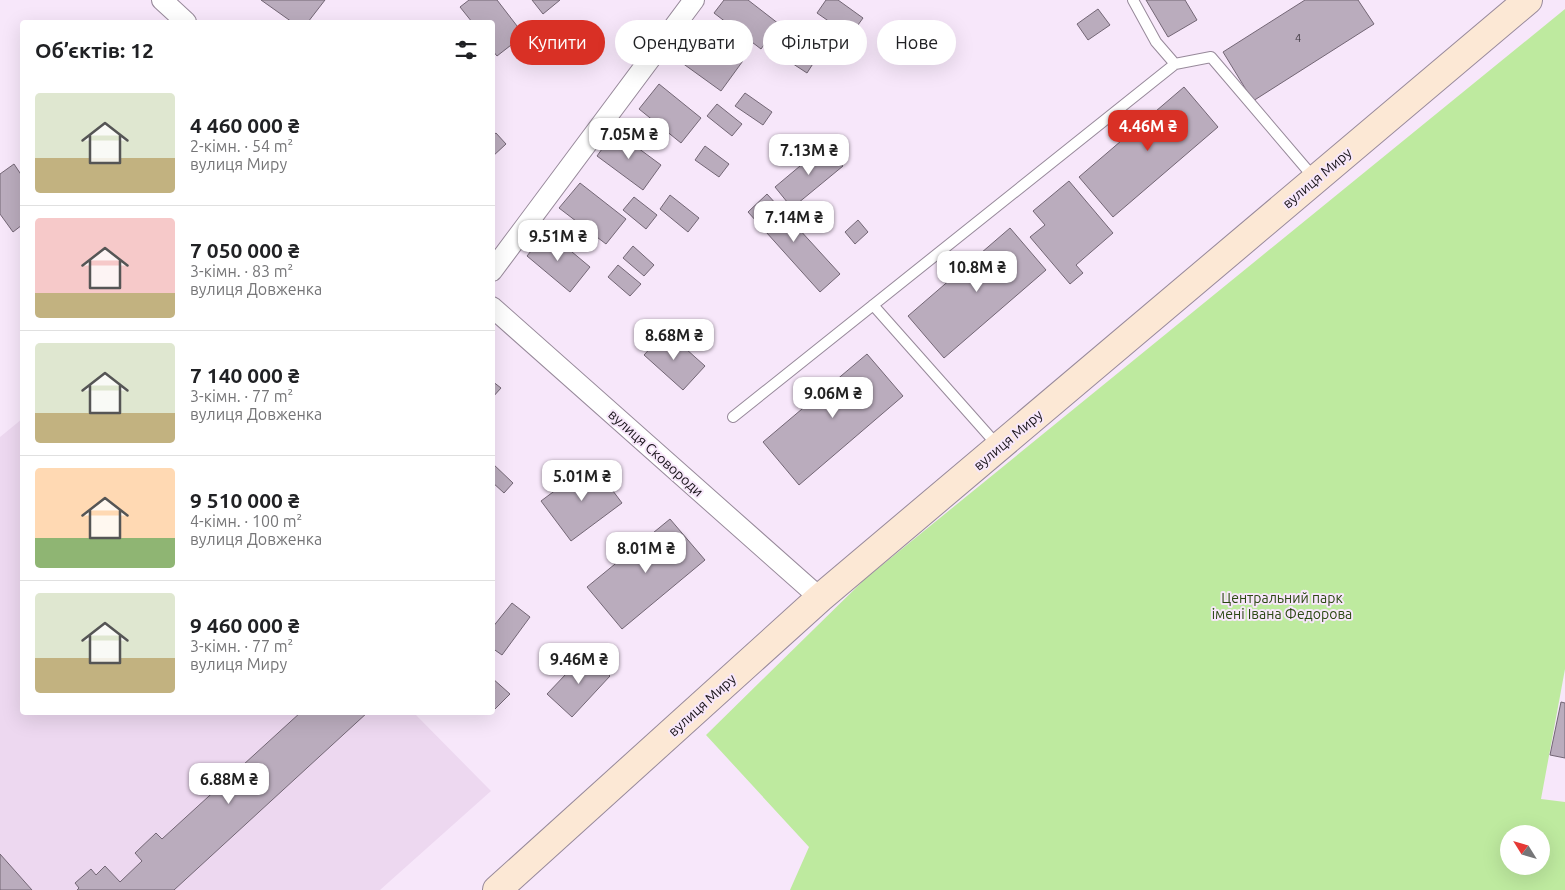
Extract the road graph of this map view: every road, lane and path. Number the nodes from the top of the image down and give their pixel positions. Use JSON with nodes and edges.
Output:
{"nodes":[{"id":1,"x":162,"y":0,"type":"edge"},
{"id":2,"x":694,"y":0,"type":"edge"},
{"id":3,"x":1133,"y":0,"type":"edge"},
{"id":4,"x":1528,"y":0,"type":"edge"},
{"id":5,"x":184,"y":20,"type":"edge"},
{"id":6,"x":1175,"y":64,"type":"junction"},
{"id":7,"x":1316,"y":180,"type":"junction"},
{"id":8,"x":495,"y":267,"type":"edge"},
{"id":9,"x":873,"y":305,"type":"junction"},
{"id":10,"x":495,"y":310,"type":"edge"},
{"id":11,"x":733,"y":417,"type":"dead end"},
{"id":12,"x":999,"y":447,"type":"junction"},
{"id":13,"x":820,"y":598,"type":"junction"},
{"id":14,"x":497,"y":890,"type":"edge"}],
"edges":[{"from":1,"to":5,"type":"street"},
{"from":2,"to":8,"type":"street"},
{"from":3,"to":6,"type":"lane"},
{"from":4,"to":7,"type":"main road","name":"вулиця Миру"},
{"from":6,"to":7,"type":"lane"},
{"from":6,"to":9,"type":"lane"},
{"from":7,"to":12,"type":"main road","name":"вулиця Миру"},
{"from":9,"to":11,"type":"lane"},
{"from":9,"to":12,"type":"lane"},
{"from":10,"to":13,"type":"street","name":"вулиця Сковороди"},
{"from":12,"to":13,"type":"main road","name":"вулиця Миру"},
{"from":13,"to":14,"type":"main road","name":"вулиця Миру"}]}
